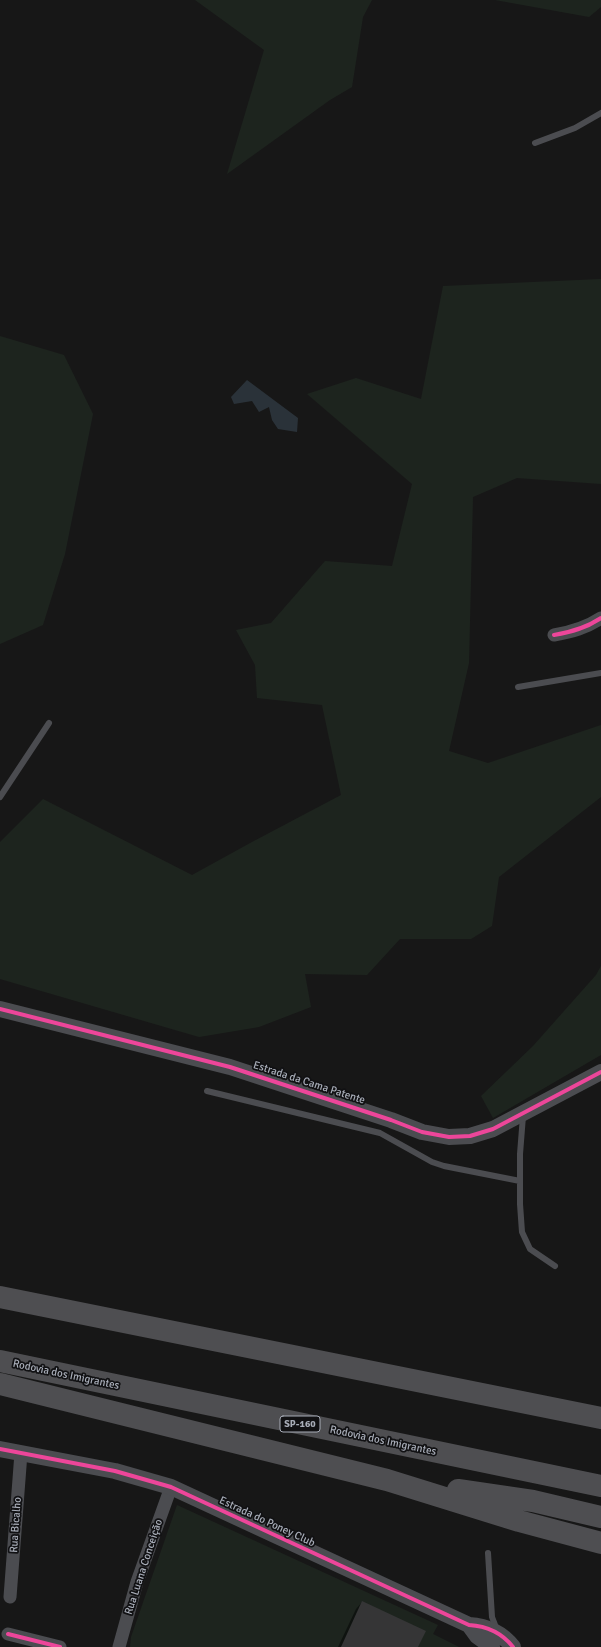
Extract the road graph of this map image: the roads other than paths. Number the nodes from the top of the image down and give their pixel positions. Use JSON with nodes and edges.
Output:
{"nodes":[{"id":1,"x":601,"y":113,"type":"edge"},
{"id":2,"x":535,"y":143,"type":"dead end"},
{"id":3,"x":601,"y":618,"type":"edge"},
{"id":4,"x":554,"y":635,"type":"dead end"},
{"id":5,"x":601,"y":672,"type":"edge"},
{"id":6,"x":518,"y":688,"type":"dead end"},
{"id":7,"x":49,"y":722,"type":"dead end"},
{"id":8,"x":0,"y":797,"type":"edge"},
{"id":9,"x":0,"y":1009,"type":"edge"},
{"id":10,"x":601,"y":1072,"type":"edge"},
{"id":11,"x":206,"y":1092,"type":"dead end"},
{"id":12,"x":523,"y":1114,"type":"junction"},
{"id":13,"x":520,"y":1182,"type":"junction"},
{"id":14,"x":555,"y":1266,"type":"dead end"},
{"id":15,"x":0,"y":1297,"type":"edge"},
{"id":16,"x":0,"y":1361,"type":"edge"},
{"id":17,"x":0,"y":1384,"type":"edge"},
{"id":18,"x":578,"y":1413,"type":"junction"},
{"id":19,"x":601,"y":1414,"type":"edge"},
{"id":20,"x":601,"y":1418,"type":"edge"},
{"id":21,"x":0,"y":1449,"type":"edge"},
{"id":22,"x":21,"y":1452,"type":"junction"},
{"id":23,"x":388,"y":1480,"type":"junction"},
{"id":24,"x":601,"y":1486,"type":"edge"},
{"id":25,"x":171,"y":1487,"type":"junction"},
{"id":26,"x":601,"y":1517,"type":"edge"},
{"id":27,"x":601,"y":1542,"type":"edge"},
{"id":28,"x":488,"y":1553,"type":"dead end"},
{"id":29,"x":10,"y":1598,"type":"dead end"},
{"id":30,"x":8,"y":1634,"type":"dead end"},
{"id":31,"x":496,"y":1641,"type":"edge"},
{"id":32,"x":60,"y":1647,"type":"edge"},
{"id":33,"x":119,"y":1647,"type":"edge"},
{"id":34,"x":512,"y":1647,"type":"edge"}],
"edges":[{"from":1,"to":2,"type":"lane"},
{"from":3,"to":4,"type":"street"},
{"from":5,"to":6,"type":"lane"},
{"from":7,"to":8,"type":"lane"},
{"from":9,"to":12,"type":"street","name":"Estrada da Cama Patente"},
{"from":10,"to":12,"type":"street","name":"Estrada da Cama Patente"},
{"from":11,"to":13,"type":"lane"},
{"from":12,"to":13,"type":"lane"},
{"from":13,"to":14,"type":"lane"},
{"from":15,"to":18,"type":"highway"},
{"from":16,"to":24,"type":"highway","name":"Rodovia dos Imigrantes","number":"SP-160"},
{"from":17,"to":23,"type":"highway"},
{"from":18,"to":19,"type":"highway"},
{"from":18,"to":20,"type":"highway"},
{"from":21,"to":22,"type":"street","name":"Estrada do Poney Club"},
{"from":22,"to":25,"type":"street","name":"Estrada do Poney Club"},
{"from":22,"to":29,"type":"street","name":"Rua Bicalho"},
{"from":23,"to":26,"type":"highway"},
{"from":23,"to":27,"type":"highway"},
{"from":25,"to":31,"type":"street","name":"Estrada do Poney Club"},
{"from":25,"to":33,"type":"street","name":"Rua Luana Conceição"},
{"from":28,"to":31,"type":"lane"},
{"from":30,"to":32,"type":"street"},
{"from":31,"to":34,"type":"street","name":"Estrada do Poney Club"}]}
